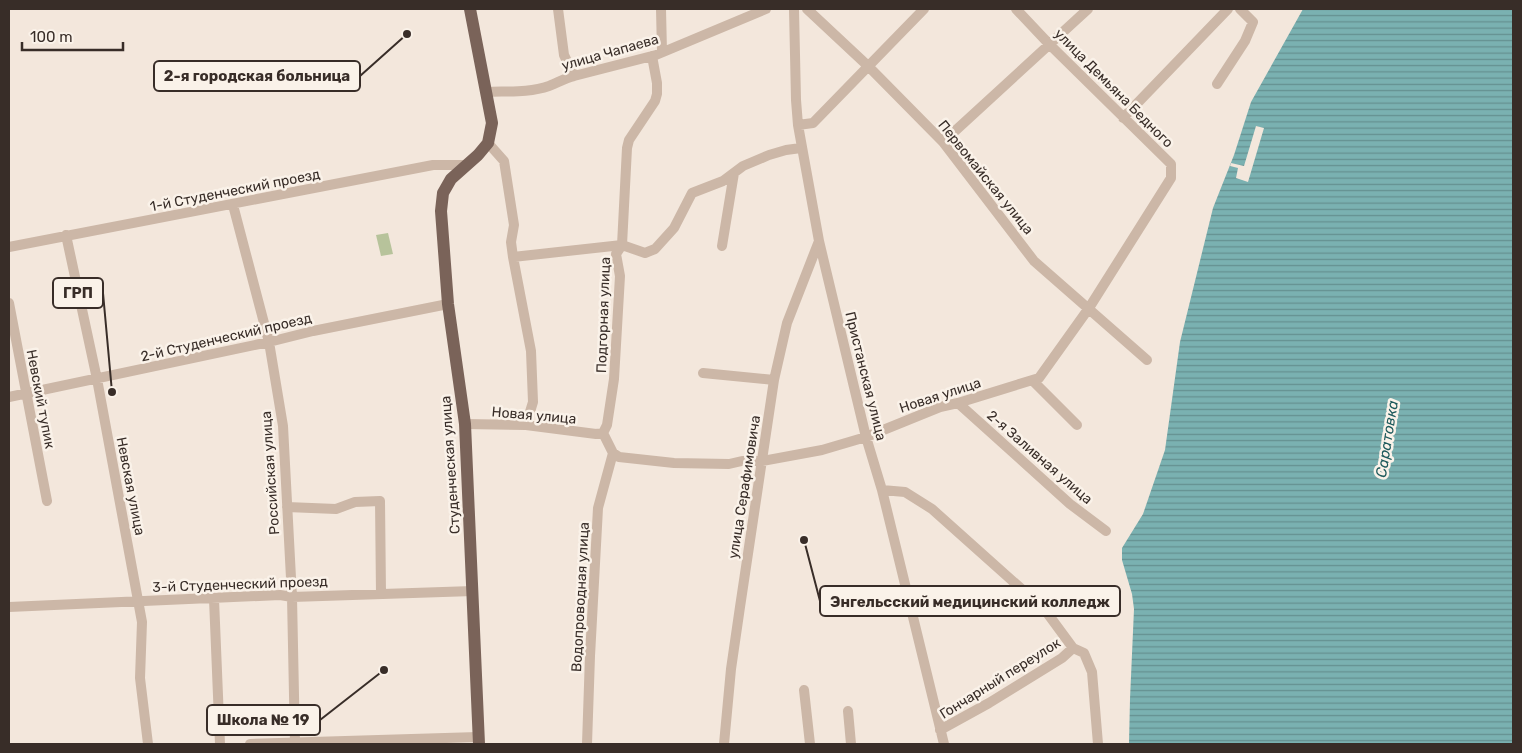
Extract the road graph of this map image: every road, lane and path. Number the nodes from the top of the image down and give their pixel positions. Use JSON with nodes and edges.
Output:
{"nodes":[{"id":1,"x":470,"y":9,"type":"edge"},
{"id":2,"x":558,"y":9,"type":"edge"},
{"id":3,"x":661,"y":9,"type":"edge"},
{"id":4,"x":766,"y":9,"type":"edge"},
{"id":5,"x":794,"y":9,"type":"edge"},
{"id":6,"x":807,"y":9,"type":"edge"},
{"id":7,"x":924,"y":9,"type":"edge"},
{"id":8,"x":1016,"y":9,"type":"edge"},
{"id":9,"x":1088,"y":9,"type":"edge"},
{"id":10,"x":1228,"y":9,"type":"edge"},
{"id":11,"x":1240,"y":9,"type":"edge"},
{"id":12,"x":1050,"y":45,"type":"junction"},
{"id":13,"x":657,"y":54,"type":"junction"},
{"id":14,"x":868,"y":66,"type":"junction"},
{"id":15,"x":574,"y":76,"type":"junction"},
{"id":16,"x":1217,"y":84,"type":"dead end"},
{"id":17,"x":486,"y":92,"type":"junction"},
{"id":18,"x":1123,"y":118,"type":"junction"},
{"id":19,"x":798,"y":125,"type":"junction"},
{"id":20,"x":943,"y":142,"type":"junction"},
{"id":21,"x":488,"y":143,"type":"junction"},
{"id":22,"x":801,"y":148,"type":"junction"},
{"id":23,"x":1171,"y":164,"type":"joint"},
{"id":24,"x":467,"y":165,"type":"junction"},
{"id":25,"x":734,"y":173,"type":"junction"},
{"id":26,"x":234,"y":205,"type":"junction"},
{"id":27,"x":66,"y":235,"type":"junction"},
{"id":28,"x":819,"y":241,"type":"junction"},
{"id":29,"x":622,"y":245,"type":"junction"},
{"id":30,"x":722,"y":246,"type":"dead end"},
{"id":31,"x":9,"y":247,"type":"edge"},
{"id":32,"x":513,"y":257,"type":"junction"},
{"id":33,"x":9,"y":303,"type":"edge"},
{"id":34,"x":448,"y":304,"type":"junction"},
{"id":35,"x":1089,"y":308,"type":"junction"},
{"id":36,"x":270,"y":342,"type":"junction"},
{"id":37,"x":1147,"y":360,"type":"dead end"},
{"id":38,"x":702,"y":373,"type":"dead end"},
{"id":39,"x":97,"y":379,"type":"junction"},
{"id":40,"x":774,"y":380,"type":"junction"},
{"id":41,"x":1033,"y":381,"type":"junction"},
{"id":42,"x":26,"y":394,"type":"junction"},
{"id":43,"x":9,"y":397,"type":"edge"},
{"id":44,"x":958,"y":403,"type":"junction"},
{"id":45,"x":465,"y":424,"type":"junction"},
{"id":46,"x":526,"y":425,"type":"junction"},
{"id":47,"x":1077,"y":425,"type":"dead end"},
{"id":48,"x":603,"y":433,"type":"junction"},
{"id":49,"x":866,"y":436,"type":"junction"},
{"id":50,"x":612,"y":453,"type":"junction"},
{"id":51,"x":762,"y":460,"type":"junction"},
{"id":52,"x":882,"y":490,"type":"junction"},
{"id":53,"x":47,"y":501,"type":"dead end"},
{"id":54,"x":287,"y":508,"type":"junction"},
{"id":55,"x":1106,"y":531,"type":"dead end"},
{"id":56,"x":473,"y":591,"type":"junction"},
{"id":57,"x":381,"y":594,"type":"junction"},
{"id":58,"x":292,"y":597,"type":"junction"},
{"id":59,"x":214,"y":599,"type":"junction"},
{"id":60,"x":137,"y":601,"type":"junction"},
{"id":61,"x":9,"y":607,"type":"edge"},
{"id":62,"x":1073,"y":648,"type":"junction"},
{"id":63,"x":804,"y":690,"type":"dead end"},
{"id":64,"x":848,"y":711,"type":"dead end"},
{"id":65,"x":940,"y":730,"type":"junction"},
{"id":66,"x":479,"y":741,"type":"edge"},
{"id":67,"x":376,"y":742,"type":"edge"},
{"id":68,"x":148,"y":744,"type":"edge"},
{"id":69,"x":220,"y":744,"type":"edge"},
{"id":70,"x":250,"y":744,"type":"edge"},
{"id":71,"x":295,"y":744,"type":"edge"},
{"id":72,"x":587,"y":744,"type":"edge"},
{"id":73,"x":724,"y":744,"type":"edge"},
{"id":74,"x":810,"y":744,"type":"edge"},
{"id":75,"x":851,"y":744,"type":"edge"},
{"id":76,"x":944,"y":744,"type":"edge"},
{"id":77,"x":1098,"y":744,"type":"edge"}],
"edges":[{"from":1,"to":17,"type":"main road"},
{"from":2,"to":15,"type":"street"},
{"from":3,"to":13,"type":"street","name":"Подгорная улица"},
{"from":4,"to":13,"type":"street","name":"улица Чапаева"},
{"from":5,"to":19,"type":"street","name":"Пристанская улица"},
{"from":6,"to":14,"type":"street","name":"Первомайская улица"},
{"from":7,"to":14,"type":"street"},
{"from":8,"to":12,"type":"street","name":"улица Демьяна Бедного"},
{"from":9,"to":12,"type":"street"},
{"from":10,"to":18,"type":"street"},
{"from":11,"to":16,"type":"street"},
{"from":12,"to":18,"type":"street","name":"улица Демьяна Бедного"},
{"from":12,"to":20,"type":"street"},
{"from":13,"to":15,"type":"street","name":"улица Чапаева"},
{"from":13,"to":29,"type":"street","name":"Подгорная улица"},
{"from":14,"to":19,"type":"street"},
{"from":14,"to":20,"type":"street","name":"Первомайская улица"},
{"from":15,"to":17,"type":"street","name":"улица Чапаева"},
{"from":17,"to":21,"type":"main road"},
{"from":18,"to":23,"type":"street","name":"улица Демьяна Бедного"},
{"from":19,"to":22,"type":"street","name":"Пристанская улица"},
{"from":20,"to":35,"type":"street","name":"Первомайская улица"},
{"from":21,"to":24,"type":"main road","name":"Студенческая улица"},
{"from":21,"to":32,"type":"street"},
{"from":22,"to":25,"type":"street"},
{"from":22,"to":28,"type":"street","name":"Пристанская улица"},
{"from":23,"to":35,"type":"street","name":"Новая улица"},
{"from":24,"to":26,"type":"street","name":"1-й Студенческий проезд"},
{"from":24,"to":34,"type":"main road","name":"Студенческая улица"},
{"from":25,"to":29,"type":"street"},
{"from":25,"to":30,"type":"street"},
{"from":26,"to":27,"type":"street","name":"1-й Студенческий проезд"},
{"from":26,"to":36,"type":"street","name":"Российская улица"},
{"from":27,"to":31,"type":"street","name":"1-й Студенческий проезд"},
{"from":27,"to":39,"type":"street","name":"Невская улица"},
{"from":28,"to":40,"type":"street","name":"улица Серафимовича"},
{"from":28,"to":49,"type":"street","name":"Пристанская улица"},
{"from":29,"to":32,"type":"street"},
{"from":29,"to":48,"type":"street","name":"Подгорная улица"},
{"from":32,"to":46,"type":"street"},
{"from":33,"to":42,"type":"street","name":"Невский тупик"},
{"from":34,"to":36,"type":"street","name":"2-й Студенческий проезд"},
{"from":34,"to":45,"type":"main road","name":"Студенческая улица"},
{"from":35,"to":37,"type":"street","name":"Первомайская улица"},
{"from":35,"to":41,"type":"street","name":"Новая улица"},
{"from":36,"to":39,"type":"street","name":"2-й Студенческий проезд"},
{"from":36,"to":54,"type":"street","name":"Российская улица"},
{"from":38,"to":40,"type":"street"},
{"from":39,"to":42,"type":"street","name":"2-й Студенческий проезд"},
{"from":39,"to":60,"type":"street","name":"Невская улица"},
{"from":40,"to":51,"type":"street","name":"улица Серафимовича"},
{"from":41,"to":44,"type":"street","name":"Новая улица"},
{"from":41,"to":47,"type":"street"},
{"from":42,"to":43,"type":"street","name":"2-й Студенческий проезд"},
{"from":42,"to":53,"type":"street","name":"Невский тупик"},
{"from":44,"to":49,"type":"street","name":"Новая улица"},
{"from":44,"to":55,"type":"street","name":"2-я Заливная улица"},
{"from":45,"to":46,"type":"street","name":"Новая улица"},
{"from":45,"to":56,"type":"main road","name":"Студенческая улица"},
{"from":46,"to":48,"type":"street","name":"Новая улица"},
{"from":48,"to":50,"type":"street"},
{"from":49,"to":51,"type":"street","name":"Новая улица"},
{"from":49,"to":52,"type":"street","name":"Пристанская улица"},
{"from":50,"to":51,"type":"street","name":"Новая улица"},
{"from":50,"to":72,"type":"street","name":"Водопроводная улица"},
{"from":51,"to":73,"type":"street","name":"улица Серафимовича"},
{"from":52,"to":62,"type":"street"},
{"from":52,"to":65,"type":"street","name":"Пристанская улица"},
{"from":54,"to":57,"type":"street"},
{"from":54,"to":58,"type":"street","name":"Российская улица"},
{"from":56,"to":57,"type":"street","name":"3-й Студенческий проезд"},
{"from":56,"to":66,"type":"main road","name":"Студенческая улица"},
{"from":57,"to":58,"type":"street","name":"3-й Студенческий проезд"},
{"from":58,"to":59,"type":"street","name":"3-й Студенческий проезд"},
{"from":58,"to":71,"type":"street","name":"Российская улица"},
{"from":59,"to":60,"type":"street","name":"3-й Студенческий проезд"},
{"from":59,"to":69,"type":"street"},
{"from":60,"to":61,"type":"street","name":"3-й Студенческий проезд"},
{"from":60,"to":68,"type":"street","name":"Невская улица"},
{"from":62,"to":65,"type":"street","name":"Гончарный переулок"},
{"from":62,"to":77,"type":"street"},
{"from":63,"to":74,"type":"street"},
{"from":64,"to":75,"type":"street"},
{"from":65,"to":76,"type":"street","name":"Пристанская улица"},
{"from":66,"to":67,"type":"street"},
{"from":67,"to":71,"type":"street"},
{"from":70,"to":71,"type":"street"}]}
